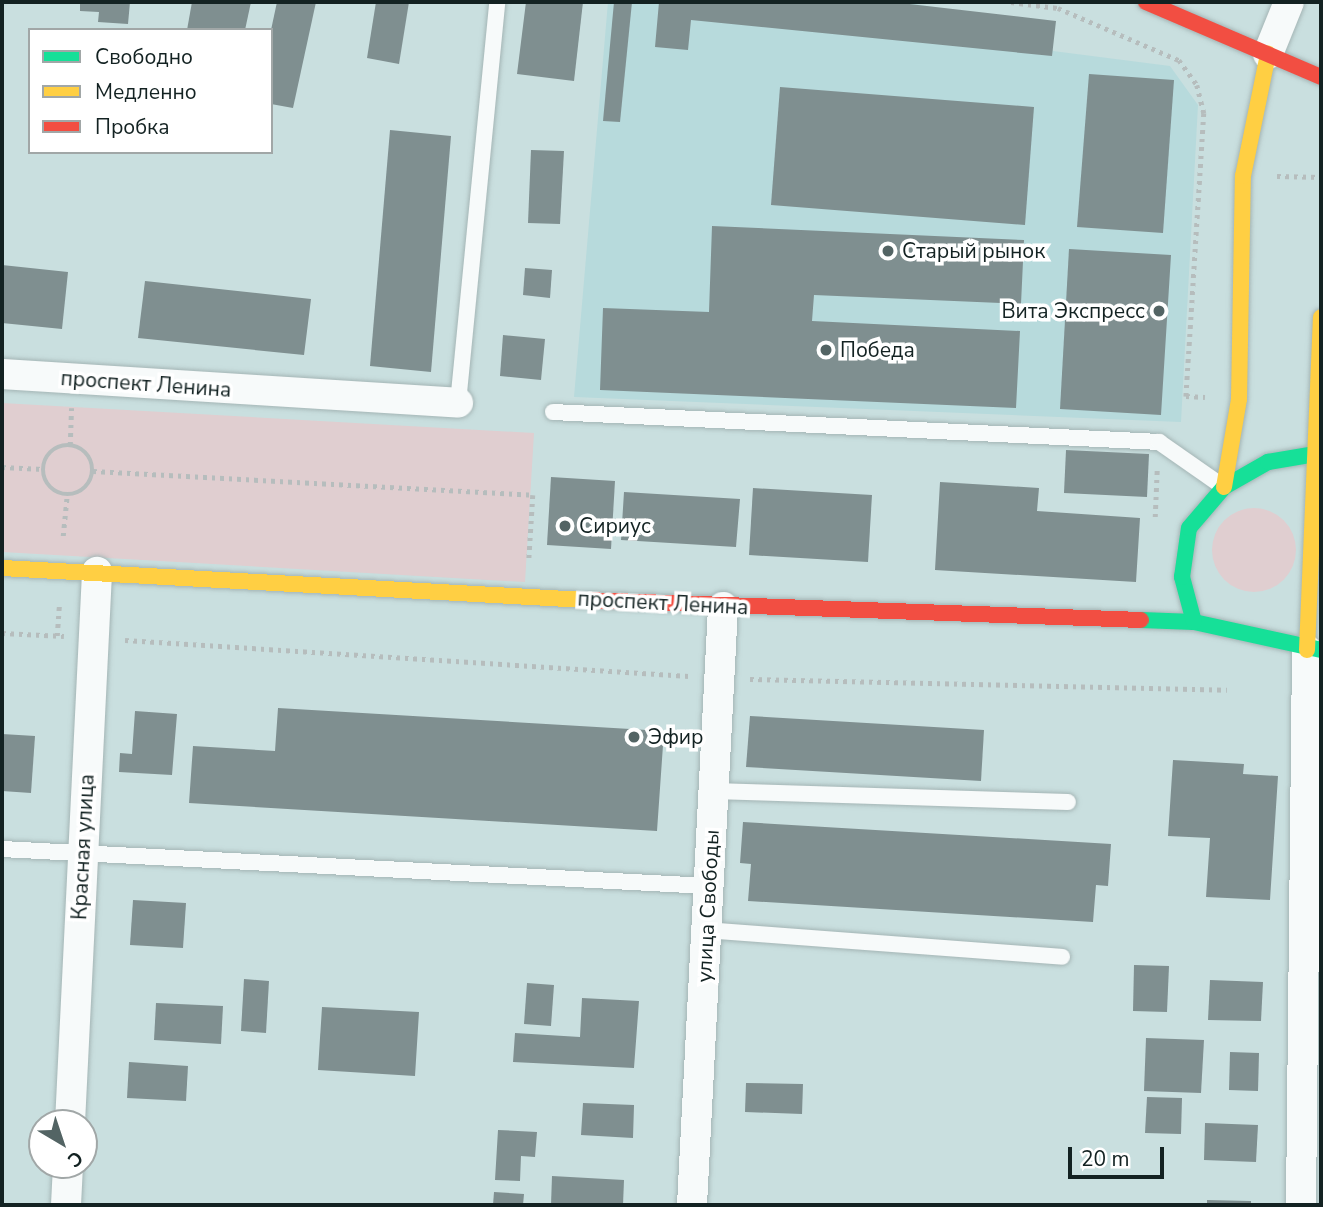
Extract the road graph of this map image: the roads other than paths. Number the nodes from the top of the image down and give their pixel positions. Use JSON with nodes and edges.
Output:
{"nodes":[{"id":1,"x":498,"y":2,"type":"edge"},
{"id":2,"x":1146,"y":2,"type":"edge"},
{"id":3,"x":1289,"y":2,"type":"edge"},
{"id":4,"x":1268,"y":54,"type":"junction"},
{"id":5,"x":1321,"y":77,"type":"edge"},
{"id":6,"x":1321,"y":317,"type":"edge"},
{"id":7,"x":2,"y":374,"type":"edge"},
{"id":8,"x":458,"y":403,"type":"joint"},
{"id":9,"x":553,"y":412,"type":"dead end"},
{"id":10,"x":1319,"y":453,"type":"edge"},
{"id":11,"x":1224,"y":487,"type":"junction"},
{"id":12,"x":2,"y":568,"type":"edge"},
{"id":13,"x":97,"y":572,"type":"junction"},
{"id":14,"x":723,"y":607,"type":"junction"},
{"id":15,"x":1194,"y":622,"type":"junction"},
{"id":16,"x":1314,"y":650,"type":"edge"},
{"id":17,"x":714,"y":791,"type":"junction"},
{"id":18,"x":1068,"y":802,"type":"dead end"},
{"id":19,"x":2,"y":849,"type":"edge"},
{"id":20,"x":83,"y":853,"type":"junction"},
{"id":21,"x":709,"y":886,"type":"junction"},
{"id":22,"x":706,"y":930,"type":"junction"},
{"id":23,"x":1062,"y":957,"type":"dead end"},
{"id":24,"x":71,"y":1109,"type":"edge"},
{"id":25,"x":67,"y":1179,"type":"edge"},
{"id":26,"x":66,"y":1205,"type":"edge"},
{"id":27,"x":692,"y":1205,"type":"edge"},
{"id":28,"x":1301,"y":1205,"type":"edge"}],
"edges":[{"from":1,"to":8,"type":"lane"},
{"from":2,"to":4,"type":"street"},
{"from":3,"to":4,"type":"street"},
{"from":4,"to":5,"type":"street"},
{"from":4,"to":11,"type":"street"},
{"from":6,"to":10,"type":"street"},
{"from":7,"to":8,"type":"street","name":"проспект Ленина"},
{"from":9,"to":11,"type":"lane"},
{"from":10,"to":11,"type":"street"},
{"from":10,"to":16,"type":"street"},
{"from":11,"to":15,"type":"street"},
{"from":12,"to":13,"type":"street","name":"проспект Ленина"},
{"from":13,"to":14,"type":"street","name":"проспект Ленина"},
{"from":13,"to":20,"type":"street","name":"Красная улица"},
{"from":14,"to":15,"type":"street","name":"проспект Ленина"},
{"from":14,"to":17,"type":"street","name":"улица Свободы"},
{"from":15,"to":16,"type":"street","name":"проспект Ленина"},
{"from":16,"to":28,"type":"street"},
{"from":17,"to":18,"type":"lane"},
{"from":17,"to":21,"type":"street","name":"улица Свободы"},
{"from":19,"to":20,"type":"lane"},
{"from":20,"to":21,"type":"lane"},
{"from":20,"to":24,"type":"street","name":"Красная улица"},
{"from":21,"to":22,"type":"street","name":"улица Свободы"},
{"from":22,"to":23,"type":"lane"},
{"from":22,"to":27,"type":"street","name":"улица Свободы"},
{"from":25,"to":26,"type":"street"}]}
